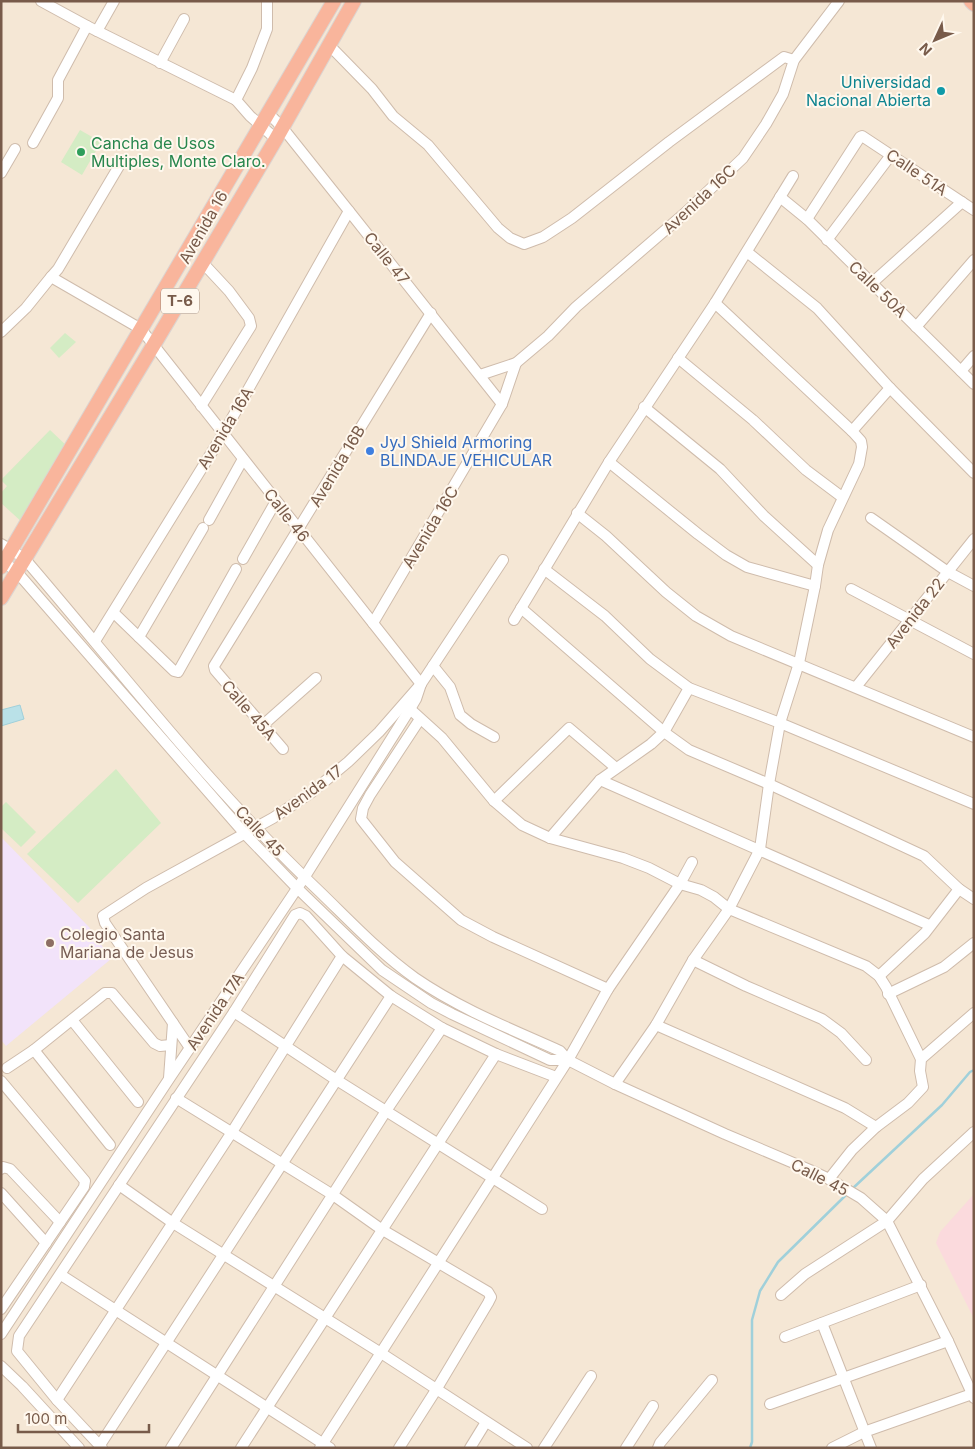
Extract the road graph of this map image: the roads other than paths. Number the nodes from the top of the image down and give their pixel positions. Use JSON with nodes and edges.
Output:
{"nodes":[{"id":1,"x":41,"y":1,"type":"edge"},
{"id":2,"x":114,"y":1,"type":"edge"},
{"id":3,"x":267,"y":1,"type":"edge"},
{"id":4,"x":334,"y":1,"type":"edge"},
{"id":5,"x":354,"y":1,"type":"edge"},
{"id":6,"x":839,"y":1,"type":"edge"},
{"id":7,"x":970,"y":1,"type":"edge"},
{"id":8,"x":974,"y":4,"type":"edge"},
{"id":9,"x":184,"y":19,"type":"dead end"},
{"id":10,"x":87,"y":26,"type":"junction"},
{"id":11,"x":97,"y":32,"type":"junction"},
{"id":12,"x":329,"y":44,"type":"junction"},
{"id":13,"x":794,"y":60,"type":"junction"},
{"id":14,"x":160,"y":63,"type":"junction"},
{"id":15,"x":236,"y":100,"type":"junction"},
{"id":16,"x":269,"y":114,"type":"junction"},
{"id":17,"x":261,"y":126,"type":"junction"},
{"id":18,"x":279,"y":133,"type":"junction"},
{"id":19,"x":33,"y":143,"type":"dead end"},
{"id":20,"x":15,"y":149,"type":"dead end"},
{"id":21,"x":891,"y":155,"type":"junction"},
{"id":22,"x":122,"y":161,"type":"dead end"},
{"id":23,"x":1,"y":173,"type":"edge"},
{"id":24,"x":793,"y":176,"type":"dead end"},
{"id":25,"x":780,"y":197,"type":"junction"},
{"id":26,"x":962,"y":202,"type":"junction"},
{"id":27,"x":974,"y":210,"type":"edge"},
{"id":28,"x":349,"y":211,"type":"junction"},
{"id":29,"x":806,"y":219,"type":"junction"},
{"id":30,"x":827,"y":240,"type":"junction"},
{"id":31,"x":747,"y":252,"type":"junction"},
{"id":32,"x":974,"y":260,"type":"edge"},
{"id":33,"x":202,"y":262,"type":"junction"},
{"id":34,"x":51,"y":277,"type":"junction"},
{"id":35,"x":872,"y":283,"type":"junction"},
{"id":36,"x":715,"y":302,"type":"junction"},
{"id":37,"x":431,"y":313,"type":"junction"},
{"id":38,"x":916,"y":327,"type":"junction"},
{"id":39,"x":141,"y":329,"type":"junction"},
{"id":40,"x":1,"y":332,"type":"edge"},
{"id":41,"x":154,"y":346,"type":"junction"},
{"id":42,"x":974,"y":356,"type":"edge"},
{"id":43,"x":678,"y":358,"type":"junction"},
{"id":44,"x":516,"y":364,"type":"junction"},
{"id":45,"x":961,"y":371,"type":"junction"},
{"id":46,"x":480,"y":375,"type":"junction"},
{"id":47,"x":974,"y":384,"type":"edge"},
{"id":48,"x":890,"y":388,"type":"junction"},
{"id":49,"x":502,"y":404,"type":"junction"},
{"id":50,"x":201,"y":406,"type":"junction"},
{"id":51,"x":644,"y":408,"type":"junction"},
{"id":52,"x":852,"y":431,"type":"junction"},
{"id":53,"x":223,"y":434,"type":"junction"},
{"id":54,"x":243,"y":459,"type":"junction"},
{"id":55,"x":609,"y":462,"type":"junction"},
{"id":56,"x":974,"y":473,"type":"edge"},
{"id":57,"x":842,"y":497,"type":"junction"},
{"id":58,"x":276,"y":501,"type":"junction"},
{"id":59,"x":577,"y":514,"type":"junction"},
{"id":60,"x":871,"y":518,"type":"dead end"},
{"id":61,"x":299,"y":530,"type":"junction"},
{"id":62,"x":974,"y":539,"type":"edge"},
{"id":63,"x":4,"y":556,"type":"edge"},
{"id":64,"x":24,"y":558,"type":"junction"},
{"id":65,"x":243,"y":559,"type":"dead end"},
{"id":66,"x":502,"y":560,"type":"dead end"},
{"id":67,"x":818,"y":565,"type":"junction"},
{"id":68,"x":236,"y":569,"type":"dead end"},
{"id":69,"x":544,"y":569,"type":"junction"},
{"id":70,"x":16,"y":571,"type":"junction"},
{"id":71,"x":948,"y":572,"type":"junction"},
{"id":72,"x":815,"y":586,"type":"junction"},
{"id":73,"x":974,"y":586,"type":"edge"},
{"id":74,"x":851,"y":589,"type":"dead end"},
{"id":75,"x":1,"y":598,"type":"edge"},
{"id":76,"x":521,"y":608,"type":"junction"},
{"id":77,"x":114,"y":613,"type":"junction"},
{"id":78,"x":514,"y":620,"type":"dead end"},
{"id":79,"x":910,"y":620,"type":"junction"},
{"id":80,"x":373,"y":623,"type":"junction"},
{"id":81,"x":139,"y":637,"type":"junction"},
{"id":82,"x":95,"y":641,"type":"junction"},
{"id":83,"x":974,"y":654,"type":"edge"},
{"id":84,"x":799,"y":663,"type":"junction"},
{"id":85,"x":433,"y":666,"type":"junction"},
{"id":86,"x":215,"y":670,"type":"joint"},
{"id":87,"x":316,"y":678,"type":"dead end"},
{"id":88,"x":421,"y":684,"type":"junction"},
{"id":89,"x":856,"y":687,"type":"junction"},
{"id":90,"x":689,"y":688,"type":"junction"},
{"id":91,"x":410,"y":709,"type":"junction"},
{"id":92,"x":420,"y":719,"type":"junction"},
{"id":93,"x":780,"y":723,"type":"junction"},
{"id":94,"x":263,"y":725,"type":"junction"},
{"id":95,"x":664,"y":732,"type":"junction"},
{"id":96,"x":494,"y":737,"type":"dead end"},
{"id":97,"x":974,"y":737,"type":"edge"},
{"id":98,"x":282,"y":749,"type":"dead end"},
{"id":99,"x":616,"y":768,"type":"junction"},
{"id":100,"x":600,"y":780,"type":"junction"},
{"id":101,"x":769,"y":784,"type":"junction"},
{"id":102,"x":494,"y":801,"type":"junction"},
{"id":103,"x":974,"y":804,"type":"edge"},
{"id":104,"x":256,"y":828,"type":"junction"},
{"id":105,"x":245,"y":834,"type":"junction"},
{"id":106,"x":550,"y":838,"type":"junction"},
{"id":107,"x":760,"y":850,"type":"junction"},
{"id":108,"x":692,"y":862,"type":"dead end"},
{"id":109,"x":304,"y":878,"type":"junction"},
{"id":110,"x":680,"y":884,"type":"junction"},
{"id":111,"x":297,"y":888,"type":"junction"},
{"id":112,"x":959,"y":889,"type":"junction"},
{"id":113,"x":974,"y":899,"type":"edge"},
{"id":114,"x":729,"y":909,"type":"junction"},
{"id":115,"x":929,"y":926,"type":"junction"},
{"id":116,"x":974,"y":943,"type":"edge"},
{"id":117,"x":342,"y":956,"type":"junction"},
{"id":118,"x":693,"y":960,"type":"junction"},
{"id":119,"x":879,"y":976,"type":"junction"},
{"id":120,"x":608,"y":989,"type":"junction"},
{"id":121,"x":888,"y":994,"type":"junction"},
{"id":122,"x":390,"y":996,"type":"junction"},
{"id":123,"x":234,"y":1012,"type":"junction"},
{"id":124,"x":974,"y":1013,"type":"edge"},
{"id":125,"x":72,"y":1020,"type":"junction"},
{"id":126,"x":173,"y":1023,"type":"junction"},
{"id":127,"x":656,"y":1025,"type":"junction"},
{"id":128,"x":442,"y":1028,"type":"junction"},
{"id":129,"x":171,"y":1046,"type":"junction"},
{"id":130,"x":286,"y":1046,"type":"junction"},
{"id":131,"x":190,"y":1048,"type":"junction"},
{"id":132,"x":34,"y":1050,"type":"junction"},
{"id":133,"x":496,"y":1054,"type":"junction"},
{"id":134,"x":920,"y":1059,"type":"junction"},
{"id":135,"x":568,"y":1060,"type":"junction"},
{"id":136,"x":866,"y":1060,"type":"dead end"},
{"id":137,"x":7,"y":1068,"type":"dead end"},
{"id":138,"x":556,"y":1077,"type":"junction"},
{"id":139,"x":169,"y":1079,"type":"junction"},
{"id":140,"x":336,"y":1079,"type":"junction"},
{"id":141,"x":1,"y":1081,"type":"edge"},
{"id":142,"x":616,"y":1084,"type":"junction"},
{"id":143,"x":176,"y":1098,"type":"junction"},
{"id":144,"x":138,"y":1102,"type":"dead end"},
{"id":145,"x":386,"y":1111,"type":"junction"},
{"id":146,"x":876,"y":1127,"type":"junction"},
{"id":147,"x":232,"y":1132,"type":"junction"},
{"id":148,"x":974,"y":1132,"type":"edge"},
{"id":149,"x":438,"y":1144,"type":"junction"},
{"id":150,"x":110,"y":1145,"type":"dead end"},
{"id":151,"x":282,"y":1164,"type":"junction"},
{"id":152,"x":1,"y":1170,"type":"edge"},
{"id":153,"x":492,"y":1178,"type":"junction"},
{"id":154,"x":829,"y":1179,"type":"junction"},
{"id":155,"x":119,"y":1185,"type":"junction"},
{"id":156,"x":1,"y":1193,"type":"edge"},
{"id":157,"x":333,"y":1195,"type":"junction"},
{"id":158,"x":542,"y":1209,"type":"dead end"},
{"id":159,"x":887,"y":1221,"type":"junction"},
{"id":160,"x":60,"y":1222,"type":"junction"},
{"id":161,"x":173,"y":1223,"type":"junction"},
{"id":162,"x":381,"y":1229,"type":"junction"},
{"id":163,"x":46,"y":1243,"type":"junction"},
{"id":164,"x":222,"y":1254,"type":"junction"},
{"id":165,"x":438,"y":1263,"type":"junction"},
{"id":166,"x":61,"y":1275,"type":"junction"},
{"id":167,"x":921,"y":1285,"type":"junction"},
{"id":168,"x":274,"y":1287,"type":"junction"},
{"id":169,"x":781,"y":1295,"type":"dead end"},
{"id":170,"x":1,"y":1309,"type":"edge"},
{"id":171,"x":116,"y":1309,"type":"junction"},
{"id":172,"x":324,"y":1319,"type":"junction"},
{"id":173,"x":822,"y":1322,"type":"junction"},
{"id":174,"x":1,"y":1334,"type":"edge"},
{"id":175,"x":785,"y":1337,"type":"dead end"},
{"id":176,"x":948,"y":1341,"type":"junction"},
{"id":177,"x":167,"y":1342,"type":"junction"},
{"id":178,"x":381,"y":1353,"type":"junction"},
{"id":179,"x":1,"y":1366,"type":"edge"},
{"id":180,"x":218,"y":1375,"type":"junction"},
{"id":181,"x":591,"y":1376,"type":"dead end"},
{"id":182,"x":843,"y":1378,"type":"junction"},
{"id":183,"x":712,"y":1380,"type":"dead end"},
{"id":184,"x":436,"y":1390,"type":"junction"},
{"id":185,"x":973,"y":1396,"type":"edge"},
{"id":186,"x":57,"y":1400,"type":"junction"},
{"id":187,"x":770,"y":1404,"type":"dead end"},
{"id":188,"x":268,"y":1406,"type":"junction"},
{"id":189,"x":653,"y":1406,"type":"dead end"},
{"id":190,"x":486,"y":1422,"type":"junction"},
{"id":191,"x":864,"y":1432,"type":"junction"},
{"id":192,"x":101,"y":1446,"type":"edge"},
{"id":193,"x":324,"y":1446,"type":"edge"},
{"id":194,"x":79,"y":1448,"type":"edge"},
{"id":195,"x":171,"y":1448,"type":"edge"},
{"id":196,"x":241,"y":1448,"type":"edge"},
{"id":197,"x":399,"y":1448,"type":"edge"},
{"id":198,"x":470,"y":1448,"type":"edge"},
{"id":199,"x":527,"y":1448,"type":"edge"},
{"id":200,"x":544,"y":1448,"type":"edge"},
{"id":201,"x":626,"y":1448,"type":"edge"},
{"id":202,"x":658,"y":1448,"type":"edge"},
{"id":203,"x":832,"y":1448,"type":"edge"},
{"id":204,"x":871,"y":1448,"type":"edge"}],
"edges":[{"from":1,"to":10,"type":"street"},
{"from":2,"to":11,"type":"street"},
{"from":3,"to":15,"type":"street"},
{"from":4,"to":16,"type":"highway","name":"Avenida 16","number":"T-6"},
{"from":5,"to":12,"type":"highway","name":"Avenida 16","number":"T-6"},
{"from":6,"to":13,"type":"street","name":"Avenida 16C"},
{"from":7,"to":8,"type":"highway"},
{"from":9,"to":14,"type":"street"},
{"from":10,"to":11,"type":"street"},
{"from":10,"to":19,"type":"street"},
{"from":11,"to":14,"type":"street"},
{"from":12,"to":13,"type":"street"},
{"from":12,"to":18,"type":"highway","name":"Avenida 16","number":"T-6"},
{"from":13,"to":44,"type":"street","name":"Avenida 16C"},
{"from":14,"to":15,"type":"street"},
{"from":15,"to":17,"type":"street"},
{"from":16,"to":17,"type":"highway","name":"Avenida 16","number":"T-6"},
{"from":16,"to":18,"type":"street","name":"Calle 47"},
{"from":17,"to":18,"type":"street"},
{"from":17,"to":39,"type":"highway","name":"Avenida 16","number":"T-6"},
{"from":18,"to":28,"type":"street","name":"Calle 47"},
{"from":18,"to":33,"type":"highway","name":"Avenida 16","number":"T-6"},
{"from":20,"to":23,"type":"street"},
{"from":21,"to":26,"type":"street","name":"Calle 51A"},
{"from":21,"to":29,"type":"street","name":"Calle 51A"},
{"from":21,"to":30,"type":"street"},
{"from":22,"to":34,"type":"street"},
{"from":24,"to":25,"type":"street"},
{"from":25,"to":29,"type":"street","name":"Calle 50A"},
{"from":25,"to":31,"type":"street"},
{"from":26,"to":27,"type":"street","name":"Calle 51A"},
{"from":26,"to":35,"type":"street"},
{"from":28,"to":37,"type":"street","name":"Calle 47"},
{"from":28,"to":53,"type":"street","name":"Avenida 16A"},
{"from":29,"to":30,"type":"street","name":"Calle 50A"},
{"from":30,"to":35,"type":"street","name":"Calle 50A"},
{"from":31,"to":36,"type":"street"},
{"from":31,"to":48,"type":"street"},
{"from":32,"to":38,"type":"street"},
{"from":33,"to":41,"type":"highway","name":"Avenida 16","number":"T-6"},
{"from":33,"to":50,"type":"street"},
{"from":34,"to":39,"type":"street"},
{"from":34,"to":40,"type":"street"},
{"from":35,"to":38,"type":"street","name":"Calle 50A"},
{"from":36,"to":43,"type":"street"},
{"from":36,"to":52,"type":"street"},
{"from":37,"to":46,"type":"street","name":"Calle 47"},
{"from":37,"to":61,"type":"street","name":"Avenida 16B"},
{"from":38,"to":45,"type":"street","name":"Calle 50A"},
{"from":39,"to":41,"type":"street","name":"Calle 46"},
{"from":39,"to":63,"type":"highway","name":"Avenida 16","number":"T-6"},
{"from":41,"to":50,"type":"street","name":"Calle 46"},
{"from":41,"to":64,"type":"highway","name":"Avenida 16","number":"T-6"},
{"from":42,"to":45,"type":"street"},
{"from":43,"to":51,"type":"street"},
{"from":43,"to":57,"type":"street"},
{"from":44,"to":46,"type":"street"},
{"from":44,"to":49,"type":"street","name":"Avenida 16C"},
{"from":45,"to":47,"type":"street","name":"Calle 50A"},
{"from":46,"to":49,"type":"street","name":"Calle 47"},
{"from":48,"to":52,"type":"street"},
{"from":48,"to":56,"type":"street"},
{"from":49,"to":80,"type":"street","name":"Avenida 16C"},
{"from":50,"to":53,"type":"street","name":"Calle 46"},
{"from":51,"to":55,"type":"street"},
{"from":51,"to":67,"type":"street"},
{"from":52,"to":57,"type":"street"},
{"from":53,"to":54,"type":"street","name":"Calle 46"},
{"from":53,"to":77,"type":"street","name":"Avenida 16A"},
{"from":54,"to":58,"type":"street","name":"Calle 46"},
{"from":54,"to":81,"type":"street"},
{"from":55,"to":59,"type":"street"},
{"from":55,"to":72,"type":"street"},
{"from":57,"to":67,"type":"street"},
{"from":58,"to":61,"type":"street","name":"Calle 46"},
{"from":58,"to":65,"type":"street"},
{"from":59,"to":69,"type":"street"},
{"from":59,"to":84,"type":"street"},
{"from":60,"to":71,"type":"street"},
{"from":61,"to":80,"type":"street","name":"Calle 46"},
{"from":61,"to":86,"type":"street","name":"Avenida 16B"},
{"from":62,"to":71,"type":"street","name":"Avenida 22"},
{"from":63,"to":64,"type":"street","name":"Calle 45"},
{"from":63,"to":70,"type":"street","name":"Calle 45"},
{"from":64,"to":70,"type":"highway","name":"Avenida 16","number":"T-6"},
{"from":64,"to":82,"type":"street","name":"Calle 45"},
{"from":66,"to":85,"type":"street"},
{"from":67,"to":72,"type":"street"},
{"from":68,"to":81,"type":"street"},
{"from":69,"to":76,"type":"street"},
{"from":69,"to":90,"type":"street"},
{"from":70,"to":75,"type":"highway","name":"Avenida 16","number":"T-6"},
{"from":70,"to":105,"type":"street","name":"Calle 45"},
{"from":71,"to":73,"type":"street"},
{"from":71,"to":79,"type":"street","name":"Avenida 22"},
{"from":72,"to":84,"type":"street"},
{"from":74,"to":79,"type":"street"},
{"from":76,"to":78,"type":"street"},
{"from":76,"to":95,"type":"street"},
{"from":77,"to":81,"type":"street"},
{"from":77,"to":82,"type":"street","name":"Avenida 16A"},
{"from":79,"to":83,"type":"street"},
{"from":79,"to":89,"type":"street","name":"Avenida 22"},
{"from":80,"to":88,"type":"street","name":"Calle 46"},
{"from":82,"to":104,"type":"street","name":"Calle 45"},
{"from":84,"to":89,"type":"street"},
{"from":84,"to":93,"type":"street"},
{"from":85,"to":88,"type":"street"},
{"from":85,"to":96,"type":"street"},
{"from":86,"to":94,"type":"street","name":"Calle 45A"},
{"from":87,"to":94,"type":"street"},
{"from":88,"to":91,"type":"street","name":"Avenida 17A"},
{"from":88,"to":104,"type":"street","name":"Avenida 17"},
{"from":89,"to":97,"type":"street"},
{"from":90,"to":93,"type":"street"},
{"from":90,"to":95,"type":"street"},
{"from":91,"to":92,"type":"street"},
{"from":91,"to":109,"type":"street","name":"Avenida 17A"},
{"from":92,"to":102,"type":"street"},
{"from":92,"to":120,"type":"street"},
{"from":93,"to":101,"type":"street"},
{"from":93,"to":103,"type":"street"},
{"from":94,"to":98,"type":"street","name":"Calle 45A"},
{"from":95,"to":99,"type":"street"},
{"from":95,"to":101,"type":"street"},
{"from":99,"to":100,"type":"street"},
{"from":99,"to":102,"type":"street"},
{"from":100,"to":106,"type":"street"},
{"from":100,"to":107,"type":"street"},
{"from":101,"to":107,"type":"street"},
{"from":101,"to":112,"type":"street"},
{"from":102,"to":106,"type":"street"},
{"from":104,"to":105,"type":"street","name":"Avenida 17"},
{"from":104,"to":109,"type":"street","name":"Calle 45"},
{"from":105,"to":111,"type":"street","name":"Calle 45"},
{"from":105,"to":126,"type":"street","name":"Avenida 17"},
{"from":106,"to":110,"type":"street"},
{"from":107,"to":114,"type":"street"},
{"from":107,"to":115,"type":"street"},
{"from":108,"to":110,"type":"street"},
{"from":109,"to":111,"type":"street","name":"Avenida 17A"},
{"from":109,"to":135,"type":"street","name":"Calle 45"},
{"from":110,"to":114,"type":"street"},
{"from":110,"to":120,"type":"street"},
{"from":111,"to":131,"type":"street","name":"Avenida 17A"},
{"from":111,"to":135,"type":"street","name":"Calle 45"},
{"from":112,"to":113,"type":"street"},
{"from":112,"to":115,"type":"street"},
{"from":114,"to":118,"type":"street"},
{"from":114,"to":119,"type":"street"},
{"from":115,"to":119,"type":"street"},
{"from":116,"to":121,"type":"street"},
{"from":117,"to":122,"type":"street"},
{"from":117,"to":123,"type":"street"},
{"from":117,"to":130,"type":"street"},
{"from":118,"to":127,"type":"street"},
{"from":118,"to":136,"type":"street"},
{"from":119,"to":121,"type":"street"},
{"from":120,"to":135,"type":"street"},
{"from":121,"to":134,"type":"street"},
{"from":122,"to":128,"type":"street"},
{"from":122,"to":140,"type":"street"},
{"from":123,"to":130,"type":"street"},
{"from":123,"to":143,"type":"street"},
{"from":124,"to":134,"type":"street"},
{"from":125,"to":129,"type":"street"},
{"from":125,"to":132,"type":"street"},
{"from":125,"to":144,"type":"street"},
{"from":126,"to":129,"type":"street"},
{"from":126,"to":131,"type":"street"},
{"from":127,"to":142,"type":"street"},
{"from":127,"to":146,"type":"street"},
{"from":128,"to":133,"type":"street"},
{"from":128,"to":145,"type":"street"},
{"from":129,"to":139,"type":"street"},
{"from":130,"to":140,"type":"street"},
{"from":130,"to":147,"type":"street"},
{"from":131,"to":139,"type":"street","name":"Avenida 17A"},
{"from":132,"to":137,"type":"street"},
{"from":132,"to":150,"type":"street"},
{"from":133,"to":138,"type":"street"},
{"from":133,"to":149,"type":"street"},
{"from":134,"to":146,"type":"street"},
{"from":135,"to":138,"type":"street"},
{"from":135,"to":142,"type":"street","name":"Calle 45"},
{"from":138,"to":153,"type":"street"},
{"from":139,"to":174,"type":"street","name":"Avenida 17A"},
{"from":140,"to":145,"type":"street"},
{"from":140,"to":151,"type":"street"},
{"from":141,"to":160,"type":"street"},
{"from":142,"to":154,"type":"street","name":"Calle 45"},
{"from":143,"to":147,"type":"street"},
{"from":143,"to":155,"type":"street"},
{"from":145,"to":149,"type":"street"},
{"from":145,"to":157,"type":"street"},
{"from":146,"to":154,"type":"street"},
{"from":147,"to":151,"type":"street"},
{"from":147,"to":161,"type":"street"},
{"from":148,"to":159,"type":"street"},
{"from":149,"to":153,"type":"street"},
{"from":149,"to":162,"type":"street"},
{"from":151,"to":157,"type":"street"},
{"from":151,"to":164,"type":"street"},
{"from":152,"to":160,"type":"street"},
{"from":153,"to":158,"type":"street"},
{"from":153,"to":165,"type":"street"},
{"from":154,"to":159,"type":"street","name":"Calle 45"},
{"from":155,"to":161,"type":"street"},
{"from":155,"to":166,"type":"street"},
{"from":156,"to":163,"type":"street"},
{"from":157,"to":162,"type":"street"},
{"from":157,"to":168,"type":"street"},
{"from":159,"to":167,"type":"street","name":"Calle 45"},
{"from":159,"to":169,"type":"street"},
{"from":160,"to":163,"type":"street"},
{"from":161,"to":164,"type":"street"},
{"from":161,"to":171,"type":"street"},
{"from":162,"to":165,"type":"street"},
{"from":162,"to":172,"type":"street"},
{"from":163,"to":170,"type":"street"},
{"from":164,"to":168,"type":"street"},
{"from":164,"to":177,"type":"street"},
{"from":165,"to":178,"type":"street"},
{"from":165,"to":184,"type":"street"},
{"from":166,"to":171,"type":"street"},
{"from":166,"to":186,"type":"street"},
{"from":167,"to":173,"type":"street"},
{"from":167,"to":176,"type":"street","name":"Calle 45"},
{"from":168,"to":172,"type":"street"},
{"from":168,"to":180,"type":"street"},
{"from":171,"to":177,"type":"street"},
{"from":171,"to":186,"type":"street"},
{"from":172,"to":178,"type":"street"},
{"from":172,"to":188,"type":"street"},
{"from":173,"to":175,"type":"street"},
{"from":173,"to":182,"type":"street"},
{"from":176,"to":182,"type":"street"},
{"from":176,"to":185,"type":"street","name":"Calle 45"},
{"from":177,"to":180,"type":"street"},
{"from":177,"to":192,"type":"street"},
{"from":178,"to":184,"type":"street"},
{"from":178,"to":193,"type":"street"},
{"from":179,"to":194,"type":"street"},
{"from":180,"to":188,"type":"street"},
{"from":180,"to":195,"type":"street"},
{"from":181,"to":200,"type":"street"},
{"from":182,"to":187,"type":"street"},
{"from":182,"to":191,"type":"street"},
{"from":183,"to":202,"type":"street"},
{"from":184,"to":190,"type":"street"},
{"from":184,"to":197,"type":"street"},
{"from":185,"to":191,"type":"street"},
{"from":186,"to":192,"type":"street"},
{"from":188,"to":193,"type":"street"},
{"from":188,"to":196,"type":"street"},
{"from":189,"to":201,"type":"street"},
{"from":190,"to":198,"type":"street"},
{"from":190,"to":199,"type":"street"},
{"from":191,"to":203,"type":"street"},
{"from":191,"to":204,"type":"street"}]}
